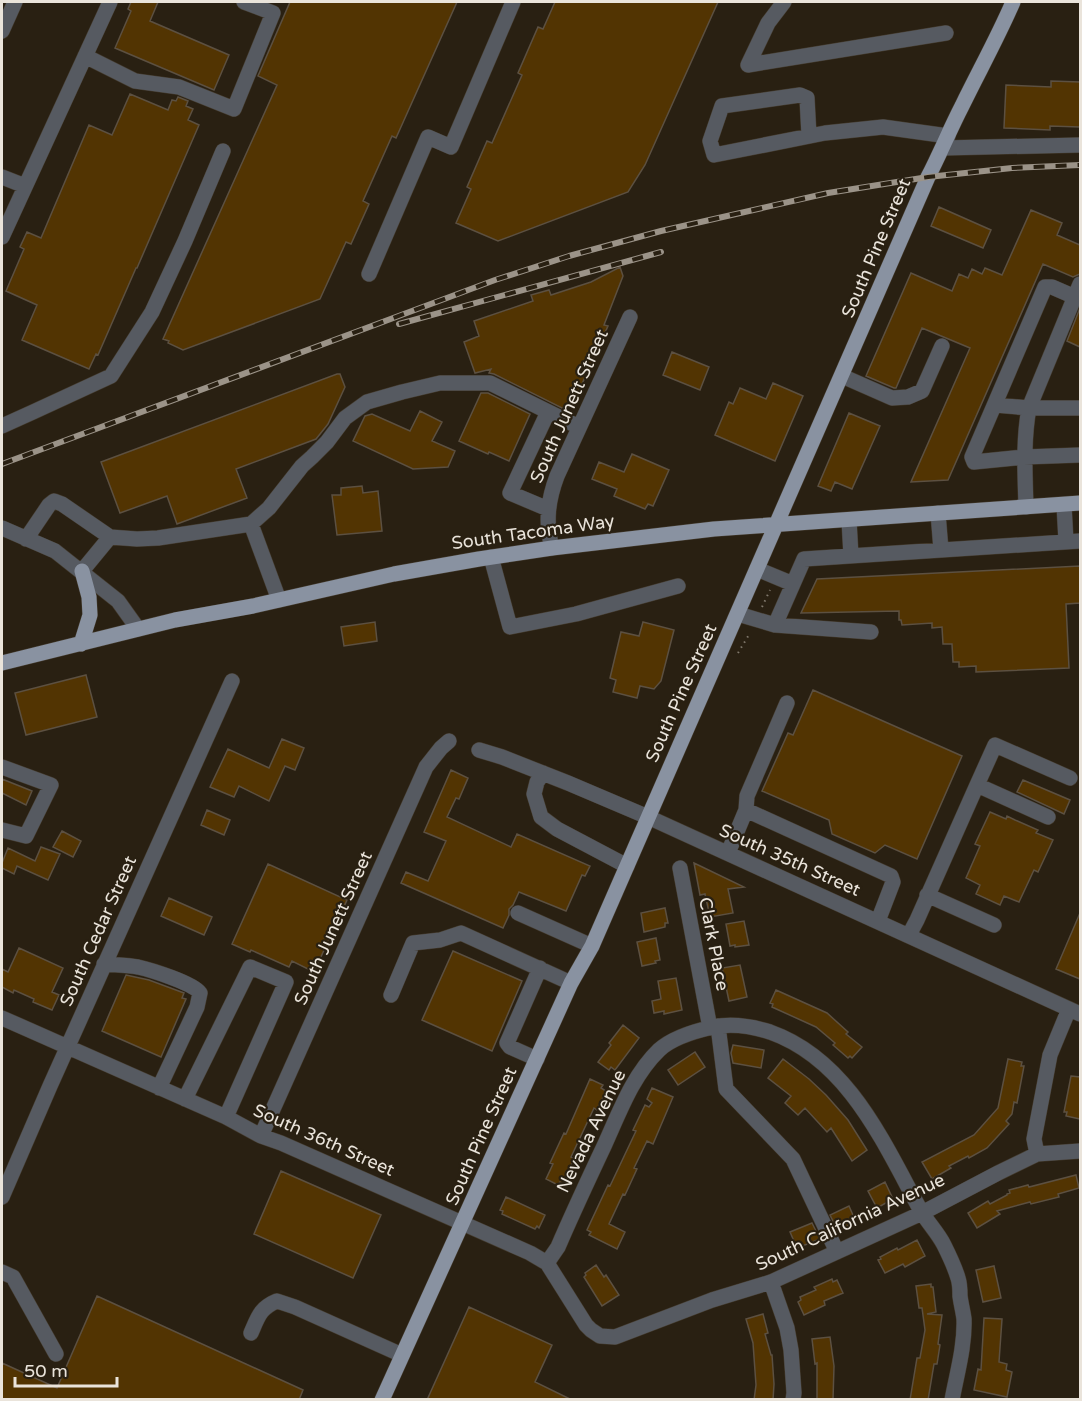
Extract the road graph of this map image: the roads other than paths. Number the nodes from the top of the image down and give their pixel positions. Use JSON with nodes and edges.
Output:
{"nodes":[{"id":1,"x":15,"y":2,"type":"edge"},
{"id":2,"x":110,"y":2,"type":"edge"},
{"id":3,"x":244,"y":2,"type":"edge"},
{"id":4,"x":513,"y":2,"type":"edge"},
{"id":5,"x":784,"y":2,"type":"edge"},
{"id":6,"x":1013,"y":2,"type":"edge"},
{"id":7,"x":2,"y":31,"type":"edge"},
{"id":8,"x":946,"y":33,"type":"dead end"},
{"id":9,"x":85,"y":56,"type":"junction"},
{"id":10,"x":809,"y":136,"type":"junction"},
{"id":11,"x":946,"y":142,"type":"junction"},
{"id":12,"x":1080,"y":146,"type":"edge"},
{"id":13,"x":223,"y":151,"type":"dead end"},
{"id":14,"x":2,"y":177,"type":"edge"},
{"id":15,"x":25,"y":186,"type":"junction"},
{"id":16,"x":2,"y":237,"type":"edge"},
{"id":17,"x":369,"y":274,"type":"dead end"},
{"id":18,"x":1078,"y":291,"type":"edge"},
{"id":19,"x":630,"y":317,"type":"dead end"},
{"id":20,"x":942,"y":346,"type":"dead end"},
{"id":21,"x":842,"y":376,"type":"junction"},
{"id":22,"x":994,"y":405,"type":"junction"},
{"id":23,"x":1029,"y":408,"type":"junction"},
{"id":24,"x":1080,"y":408,"type":"edge"},
{"id":25,"x":548,"y":412,"type":"junction"},
{"id":26,"x":2,"y":426,"type":"edge"},
{"id":27,"x":579,"y":427,"type":"junction"},
{"id":28,"x":1080,"y":455,"type":"edge"},
{"id":29,"x":1024,"y":457,"type":"junction"},
{"id":30,"x":1080,"y":503,"type":"edge"},
{"id":31,"x":1064,"y":505,"type":"junction"},
{"id":32,"x":1026,"y":507,"type":"junction"},
{"id":33,"x":548,"y":509,"type":"junction"},
{"id":34,"x":938,"y":513,"type":"junction"},
{"id":35,"x":849,"y":520,"type":"junction"},
{"id":36,"x":251,"y":524,"type":"junction"},
{"id":37,"x":777,"y":525,"type":"junction"},
{"id":38,"x":2,"y":528,"type":"edge"},
{"id":39,"x":110,"y":537,"type":"junction"},
{"id":40,"x":26,"y":539,"type":"junction"},
{"id":41,"x":1073,"y":541,"type":"edge"},
{"id":42,"x":552,"y":548,"type":"junction"},
{"id":43,"x":941,"y":550,"type":"junction"},
{"id":44,"x":851,"y":556,"type":"junction"},
{"id":45,"x":491,"y":557,"type":"junction"},
{"id":46,"x":757,"y":569,"type":"junction"},
{"id":47,"x":82,"y":572,"type":"junction"},
{"id":48,"x":793,"y":584,"type":"junction"},
{"id":49,"x":678,"y":586,"type":"dead end"},
{"id":50,"x":279,"y":600,"type":"junction"},
{"id":51,"x":738,"y":614,"type":"junction"},
{"id":52,"x":775,"y":624,"type":"junction"},
{"id":53,"x":138,"y":629,"type":"junction"},
{"id":54,"x":871,"y":632,"type":"dead end"},
{"id":55,"x":81,"y":644,"type":"junction"},
{"id":56,"x":2,"y":663,"type":"edge"},
{"id":57,"x":232,"y":681,"type":"dead end"},
{"id":58,"x":787,"y":703,"type":"dead end"},
{"id":59,"x":449,"y":741,"type":"dead end"},
{"id":60,"x":479,"y":750,"type":"dead end"},
{"id":61,"x":7,"y":769,"type":"edge"},
{"id":62,"x":543,"y":773,"type":"junction"},
{"id":63,"x":1070,"y":778,"type":"dead end"},
{"id":64,"x":977,"y":785,"type":"junction"},
{"id":65,"x":746,"y":810,"type":"junction"},
{"id":66,"x":648,"y":817,"type":"junction"},
{"id":67,"x":1048,"y":817,"type":"dead end"},
{"id":68,"x":6,"y":831,"type":"edge"},
{"id":69,"x":728,"y":853,"type":"junction"},
{"id":70,"x":627,"y":866,"type":"junction"},
{"id":71,"x":680,"y":868,"type":"dead end"},
{"id":72,"x":927,"y":895,"type":"junction"},
{"id":73,"x":518,"y":914,"type":"dead end"},
{"id":74,"x":878,"y":921,"type":"junction"},
{"id":75,"x":993,"y":925,"type":"dead end"},
{"id":76,"x":909,"y":936,"type":"junction"},
{"id":77,"x":592,"y":946,"type":"junction"},
{"id":78,"x":104,"y":964,"type":"junction"},
{"id":79,"x":540,"y":968,"type":"junction"},
{"id":80,"x":572,"y":983,"type":"junction"},
{"id":81,"x":391,"y":995,"type":"dead end"},
{"id":82,"x":1075,"y":1011,"type":"edge"},
{"id":83,"x":2,"y":1018,"type":"edge"},
{"id":84,"x":714,"y":1027,"type":"junction"},
{"id":85,"x":67,"y":1048,"type":"junction"},
{"id":86,"x":537,"y":1059,"type":"junction"},
{"id":87,"x":159,"y":1088,"type":"junction"},
{"id":88,"x":184,"y":1099,"type":"junction"},
{"id":89,"x":226,"y":1118,"type":"junction"},
{"id":90,"x":261,"y":1136,"type":"junction"},
{"id":91,"x":1080,"y":1151,"type":"edge"},
{"id":92,"x":1037,"y":1154,"type":"junction"},
{"id":93,"x":2,"y":1197,"type":"edge"},
{"id":94,"x":922,"y":1213,"type":"junction"},
{"id":95,"x":462,"y":1224,"type":"junction"},
{"id":96,"x":837,"y":1252,"type":"junction"},
{"id":97,"x":547,"y":1263,"type":"junction"},
{"id":98,"x":2,"y":1272,"type":"edge"},
{"id":99,"x":771,"y":1282,"type":"junction"},
{"id":100,"x":251,"y":1333,"type":"dead end"},
{"id":101,"x":600,"y":1336,"type":"joint"},
{"id":102,"x":56,"y":1354,"type":"dead end"},
{"id":103,"x":402,"y":1355,"type":"junction"},
{"id":104,"x":382,"y":1400,"type":"edge"},
{"id":105,"x":793,"y":1400,"type":"edge"},
{"id":106,"x":952,"y":1400,"type":"edge"}],
"edges":[{"from":1,"to":7,"type":"street"},
{"from":2,"to":9,"type":"street"},
{"from":3,"to":9,"type":"street"},
{"from":4,"to":17,"type":"street"},
{"from":5,"to":8,"type":"street"},
{"from":6,"to":11,"type":"main road","name":"South Pine Street"},
{"from":9,"to":15,"type":"street"},
{"from":10,"to":10,"type":"street"},
{"from":10,"to":11,"type":"street"},
{"from":11,"to":12,"type":"street"},
{"from":11,"to":21,"type":"main road","name":"South Pine Street"},
{"from":13,"to":26,"type":"street"},
{"from":14,"to":15,"type":"street"},
{"from":15,"to":16,"type":"street"},
{"from":18,"to":22,"type":"street"},
{"from":18,"to":23,"type":"street"},
{"from":19,"to":27,"type":"street","name":"South Junett Street"},
{"from":20,"to":21,"type":"street"},
{"from":21,"to":37,"type":"main road","name":"South Pine Street"},
{"from":22,"to":23,"type":"street"},
{"from":22,"to":29,"type":"street"},
{"from":23,"to":24,"type":"street"},
{"from":23,"to":29,"type":"street"},
{"from":25,"to":27,"type":"street"},
{"from":25,"to":33,"type":"street"},
{"from":25,"to":36,"type":"street"},
{"from":27,"to":33,"type":"street","name":"South Junett Street"},
{"from":28,"to":29,"type":"street"},
{"from":29,"to":32,"type":"street"},
{"from":30,"to":31,"type":"main road","name":"South Tacoma Way"},
{"from":31,"to":32,"type":"main road","name":"South Tacoma Way"},
{"from":31,"to":41,"type":"street"},
{"from":32,"to":34,"type":"main road","name":"South Tacoma Way"},
{"from":33,"to":42,"type":"street","name":"South Junett Street"},
{"from":34,"to":35,"type":"main road","name":"South Tacoma Way"},
{"from":34,"to":43,"type":"street"},
{"from":35,"to":37,"type":"main road","name":"South Tacoma Way"},
{"from":35,"to":44,"type":"street"},
{"from":36,"to":39,"type":"street"},
{"from":36,"to":50,"type":"street"},
{"from":37,"to":42,"type":"main road","name":"South Tacoma Way"},
{"from":37,"to":46,"type":"main road","name":"South Pine Street"},
{"from":38,"to":40,"type":"street"},
{"from":39,"to":40,"type":"street"},
{"from":39,"to":47,"type":"street"},
{"from":40,"to":47,"type":"street"},
{"from":41,"to":43,"type":"street"},
{"from":42,"to":45,"type":"main road","name":"South Tacoma Way"},
{"from":43,"to":44,"type":"street"},
{"from":44,"to":48,"type":"street"},
{"from":45,"to":49,"type":"street"},
{"from":45,"to":50,"type":"main road","name":"South Tacoma Way"},
{"from":46,"to":48,"type":"street"},
{"from":46,"to":51,"type":"main road","name":"South Pine Street"},
{"from":47,"to":53,"type":"street"},
{"from":47,"to":55,"type":"main road"},
{"from":48,"to":52,"type":"street"},
{"from":50,"to":53,"type":"main road","name":"South Tacoma Way"},
{"from":51,"to":52,"type":"street"},
{"from":51,"to":66,"type":"main road","name":"South Pine Street"},
{"from":52,"to":54,"type":"street"},
{"from":53,"to":55,"type":"main road","name":"South Tacoma Way"},
{"from":55,"to":56,"type":"main road","name":"South Tacoma Way"},
{"from":57,"to":78,"type":"street","name":"South Cedar Street"},
{"from":58,"to":65,"type":"street"},
{"from":59,"to":90,"type":"street","name":"South Junett Street"},
{"from":60,"to":62,"type":"street","name":"South 35th Street"},
{"from":61,"to":68,"type":"street"},
{"from":62,"to":66,"type":"street","name":"South 35th Street"},
{"from":62,"to":70,"type":"street"},
{"from":63,"to":64,"type":"street"},
{"from":64,"to":67,"type":"street"},
{"from":64,"to":72,"type":"street"},
{"from":65,"to":69,"type":"street"},
{"from":65,"to":74,"type":"street"},
{"from":66,"to":69,"type":"street","name":"South 35th Street"},
{"from":66,"to":70,"type":"main road","name":"South Pine Street"},
{"from":69,"to":74,"type":"street","name":"South 35th Street"},
{"from":70,"to":77,"type":"main road","name":"South Pine Street"},
{"from":71,"to":84,"type":"street","name":"Clark Place"},
{"from":72,"to":75,"type":"street"},
{"from":72,"to":76,"type":"street"},
{"from":73,"to":77,"type":"street"},
{"from":74,"to":76,"type":"street","name":"South 35th Street"},
{"from":76,"to":82,"type":"street","name":"South 35th Street"},
{"from":77,"to":80,"type":"main road","name":"South Pine Street"},
{"from":78,"to":85,"type":"street","name":"South Cedar Street"},
{"from":78,"to":87,"type":"street"},
{"from":79,"to":80,"type":"street"},
{"from":79,"to":81,"type":"street"},
{"from":79,"to":86,"type":"street"},
{"from":80,"to":86,"type":"main road","name":"South Pine Street"},
{"from":82,"to":92,"type":"street"},
{"from":83,"to":85,"type":"street","name":"South 36th Street"},
{"from":84,"to":94,"type":"street","name":"Nevada Avenue"},
{"from":84,"to":96,"type":"street","name":"Clark Place"},
{"from":84,"to":97,"type":"street","name":"Nevada Avenue"},
{"from":85,"to":87,"type":"street","name":"South 36th Street"},
{"from":85,"to":93,"type":"street","name":"South Cedar Street"},
{"from":86,"to":95,"type":"main road","name":"South Pine Street"},
{"from":87,"to":88,"type":"street","name":"South 36th Street"},
{"from":88,"to":89,"type":"street","name":"South 36th Street"},
{"from":88,"to":89,"type":"street"},
{"from":89,"to":90,"type":"street","name":"South 36th Street"},
{"from":90,"to":95,"type":"street","name":"South 36th Street"},
{"from":91,"to":92,"type":"street","name":"South California Avenue"},
{"from":92,"to":94,"type":"street","name":"South California Avenue"},
{"from":94,"to":96,"type":"street","name":"South California Avenue"},
{"from":94,"to":106,"type":"street","name":"Nevada Avenue"},
{"from":95,"to":97,"type":"street","name":"South 36th Street"},
{"from":95,"to":103,"type":"main road","name":"South Pine Street"},
{"from":96,"to":99,"type":"street","name":"South California Avenue"},
{"from":97,"to":101,"type":"street","name":"South 36th Street"},
{"from":98,"to":102,"type":"street"},
{"from":99,"to":101,"type":"street","name":"South California Avenue"},
{"from":99,"to":105,"type":"street"},
{"from":100,"to":103,"type":"street"},
{"from":103,"to":104,"type":"main road","name":"South Pine Street"}]}
